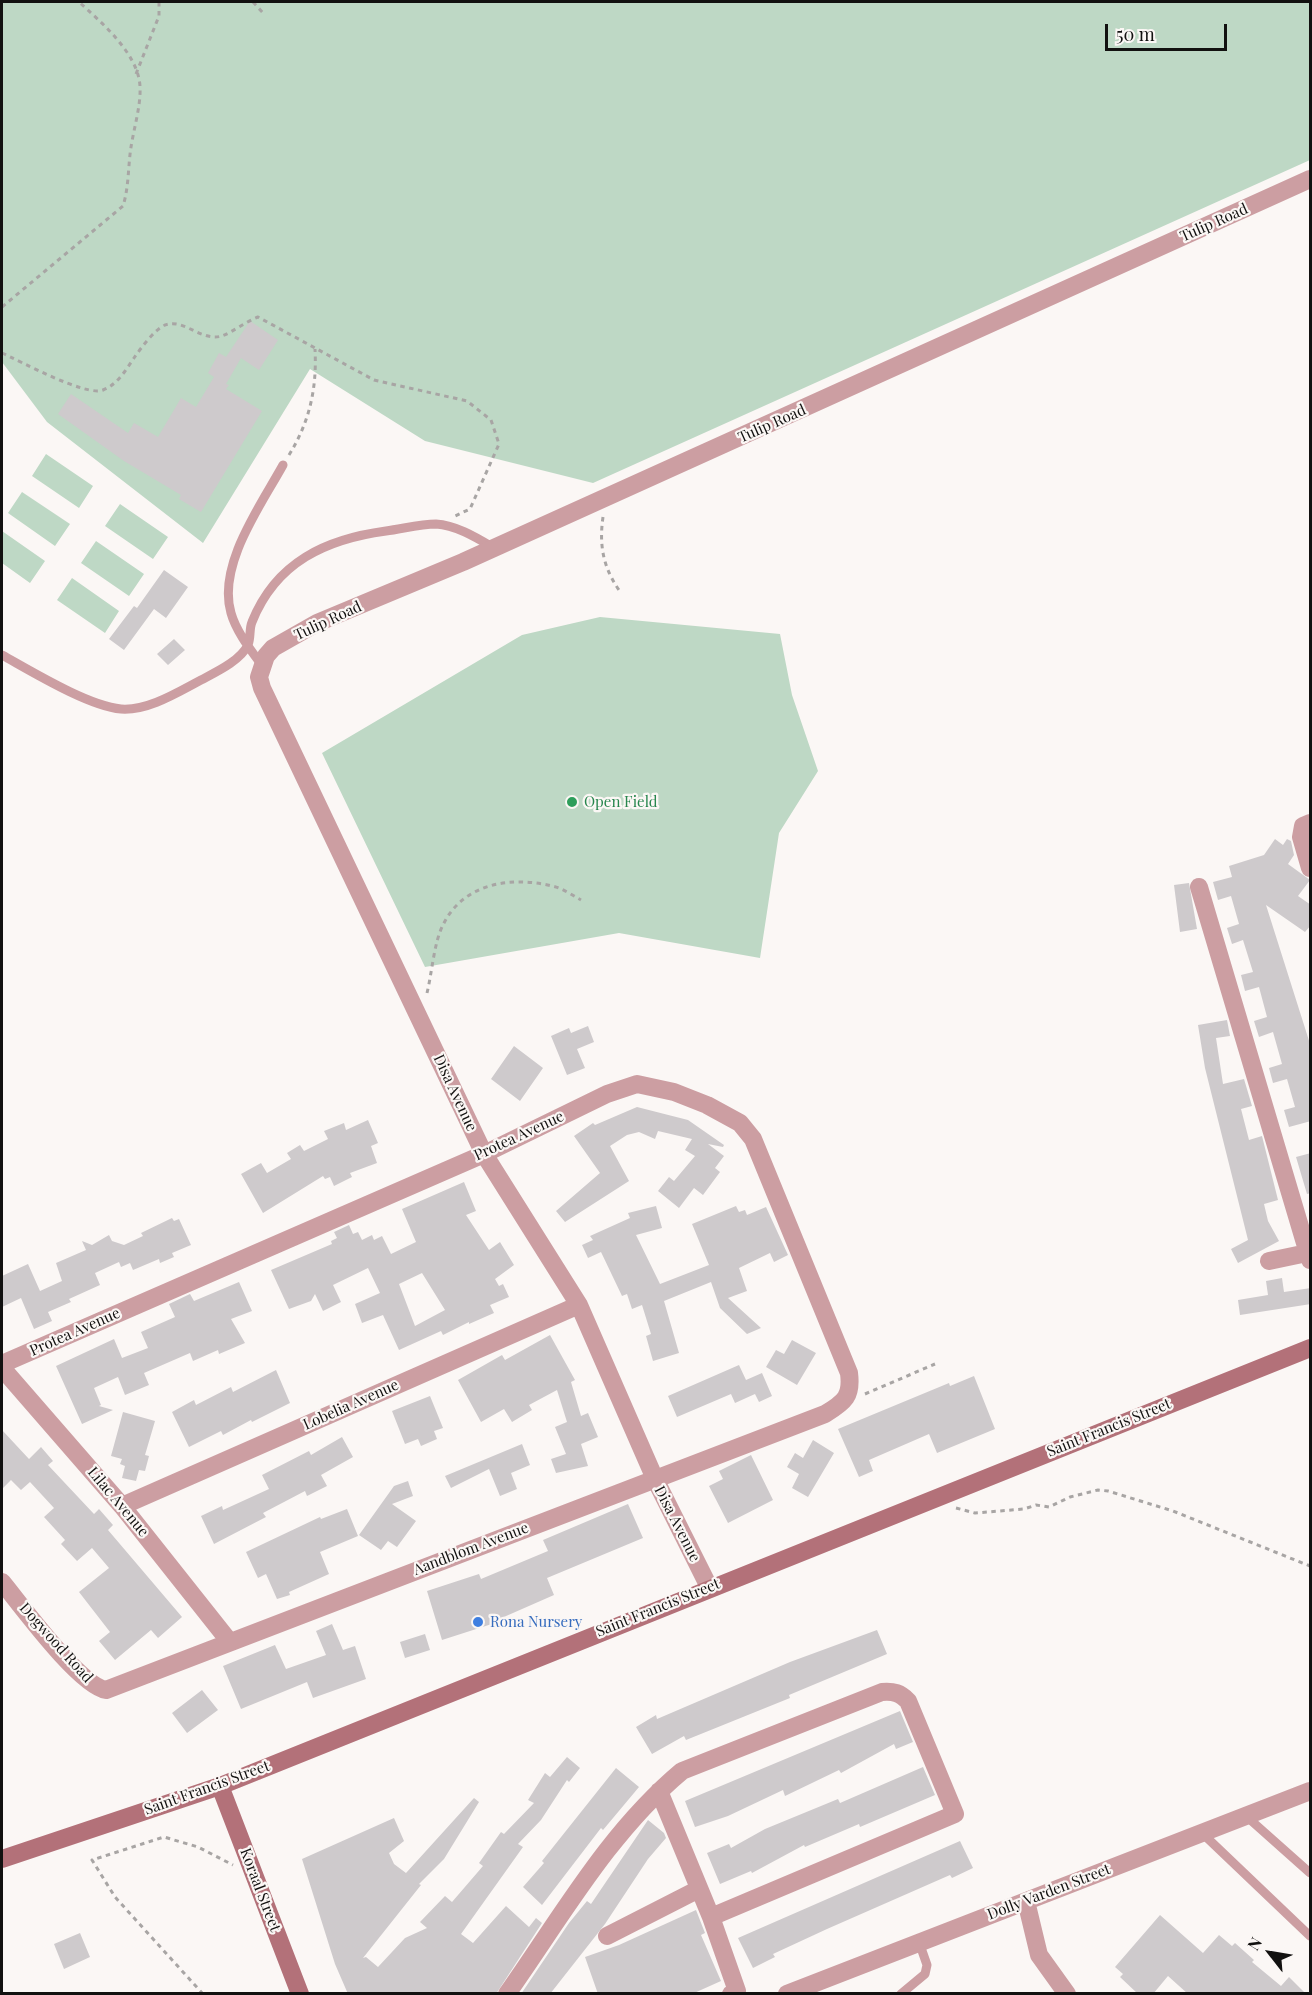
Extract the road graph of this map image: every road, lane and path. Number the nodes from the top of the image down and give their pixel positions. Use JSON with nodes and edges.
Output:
{"nodes":[{"id":1,"x":79,"y":2,"type":"edge"},
{"id":2,"x":159,"y":2,"type":"edge"},
{"id":3,"x":253,"y":2,"type":"edge"},
{"id":4,"x":264,"y":14,"type":"dead end"},
{"id":5,"x":136,"y":74,"type":"junction"},
{"id":6,"x":1311,"y":179,"type":"edge"},
{"id":7,"x":2,"y":307,"type":"edge"},
{"id":8,"x":315,"y":349,"type":"junction"},
{"id":9,"x":2,"y":353,"type":"edge"},
{"id":10,"x":283,"y":465,"type":"joint"},
{"id":11,"x":606,"y":498,"type":"junction"},
{"id":12,"x":437,"y":524,"type":"junction"},
{"id":13,"x":494,"y":548,"type":"junction"},
{"id":14,"x":619,"y":590,"type":"dead end"},
{"id":15,"x":248,"y":645,"type":"junction"},
{"id":16,"x":2,"y":655,"type":"edge"},
{"id":17,"x":261,"y":664,"type":"junction"},
{"id":18,"x":1311,"y":823,"type":"edge"},
{"id":19,"x":1311,"y":868,"type":"edge"},
{"id":20,"x":1199,"y":887,"type":"dead end"},
{"id":21,"x":581,"y":900,"type":"dead end"},
{"id":22,"x":421,"y":1021,"type":"junction"},
{"id":23,"x":484,"y":1154,"type":"junction"},
{"id":24,"x":1309,"y":1256,"type":"edge"},
{"id":25,"x":1269,"y":1261,"type":"dead end"},
{"id":26,"x":579,"y":1305,"type":"junction"},
{"id":27,"x":1311,"y":1348,"type":"edge"},
{"id":28,"x":934,"y":1364,"type":"dead end"},
{"id":29,"x":2,"y":1366,"type":"edge"},
{"id":30,"x":832,"y":1410,"type":"junction"},
{"id":31,"x":655,"y":1479,"type":"junction"},
{"id":32,"x":953,"y":1504,"type":"dead end"},
{"id":33,"x":122,"y":1506,"type":"junction"},
{"id":34,"x":1311,"y":1566,"type":"edge"},
{"id":35,"x":2,"y":1582,"type":"edge"},
{"id":36,"x":709,"y":1587,"type":"junction"},
{"id":37,"x":230,"y":1641,"type":"junction"},
{"id":38,"x":117,"y":1687,"type":"joint"},
{"id":39,"x":220,"y":1786,"type":"junction"},
{"id":40,"x":659,"y":1791,"type":"junction"},
{"id":41,"x":1311,"y":1791,"type":"edge"},
{"id":42,"x":1246,"y":1816,"type":"junction"},
{"id":43,"x":1203,"y":1833,"type":"junction"},
{"id":44,"x":2,"y":1859,"type":"edge"},
{"id":45,"x":1311,"y":1873,"type":"edge"},
{"id":46,"x":255,"y":1878,"type":"junction"},
{"id":47,"x":699,"y":1889,"type":"junction"},
{"id":48,"x":1026,"y":1901,"type":"junction"},
{"id":49,"x":711,"y":1917,"type":"junction"},
{"id":50,"x":607,"y":1936,"type":"dead end"},
{"id":51,"x":1311,"y":1936,"type":"edge"},
{"id":52,"x":919,"y":1942,"type":"junction"},
{"id":53,"x":203,"y":1994,"type":"edge"},
{"id":54,"x":300,"y":1994,"type":"edge"},
{"id":55,"x":507,"y":1994,"type":"edge"},
{"id":56,"x":731,"y":1994,"type":"edge"},
{"id":57,"x":787,"y":1994,"type":"edge"},
{"id":58,"x":901,"y":1994,"type":"edge"},
{"id":59,"x":1067,"y":1994,"type":"edge"}],
"edges":[{"from":1,"to":5,"type":"path"},
{"from":2,"to":5,"type":"path"},
{"from":3,"to":4,"type":"path"},
{"from":5,"to":7,"type":"path"},
{"from":6,"to":11,"type":"street","name":"Tulip Road"},
{"from":8,"to":9,"type":"path"},
{"from":8,"to":10,"type":"path"},
{"from":8,"to":12,"type":"path"},
{"from":10,"to":15,"type":"lane"},
{"from":11,"to":13,"type":"street","name":"Tulip Road"},
{"from":11,"to":14,"type":"path"},
{"from":12,"to":13,"type":"lane"},
{"from":12,"to":15,"type":"lane"},
{"from":13,"to":17,"type":"street","name":"Tulip Road"},
{"from":15,"to":16,"type":"lane"},
{"from":15,"to":17,"type":"lane"},
{"from":17,"to":22,"type":"street","name":"Disa Avenue"},
{"from":18,"to":19,"type":"street"},
{"from":20,"to":24,"type":"street"},
{"from":21,"to":22,"type":"path"},
{"from":22,"to":23,"type":"street","name":"Disa Avenue"},
{"from":23,"to":26,"type":"street","name":"Disa Avenue"},
{"from":23,"to":29,"type":"street","name":"Protea Avenue"},
{"from":23,"to":30,"type":"street","name":"Protea Avenue"},
{"from":24,"to":25,"type":"street"},
{"from":26,"to":31,"type":"street","name":"Disa Avenue"},
{"from":26,"to":33,"type":"street","name":"Lobelia Avenue"},
{"from":27,"to":36,"type":"street","name":"Saint Francis Street"},
{"from":28,"to":30,"type":"path"},
{"from":29,"to":33,"type":"street","name":"Lilac Avenue"},
{"from":30,"to":31,"type":"street","name":"Aandblom Avenue"},
{"from":31,"to":36,"type":"street","name":"Disa Avenue"},
{"from":31,"to":37,"type":"street","name":"Aandblom Avenue"},
{"from":32,"to":34,"type":"path"},
{"from":33,"to":37,"type":"street","name":"Lilac Avenue"},
{"from":35,"to":38,"type":"street","name":"Dogwood Road"},
{"from":36,"to":39,"type":"street","name":"Saint Francis Street"},
{"from":37,"to":38,"type":"street","name":"Aandblom Avenue"},
{"from":39,"to":44,"type":"street","name":"Saint Francis Street"},
{"from":39,"to":46,"type":"street","name":"Koraal Street"},
{"from":40,"to":47,"type":"street"},
{"from":40,"to":49,"type":"street"},
{"from":40,"to":55,"type":"street"},
{"from":41,"to":42,"type":"street","name":"Dolly Varden Street"},
{"from":42,"to":43,"type":"street","name":"Dolly Varden Street"},
{"from":42,"to":45,"type":"lane"},
{"from":43,"to":48,"type":"street","name":"Dolly Varden Street"},
{"from":43,"to":51,"type":"lane"},
{"from":46,"to":53,"type":"path"},
{"from":46,"to":54,"type":"street","name":"Koraal Street"},
{"from":47,"to":49,"type":"street"},
{"from":47,"to":50,"type":"street"},
{"from":48,"to":52,"type":"street","name":"Dolly Varden Street"},
{"from":48,"to":59,"type":"street"},
{"from":49,"to":56,"type":"street"},
{"from":52,"to":57,"type":"street","name":"Dolly Varden Street"},
{"from":52,"to":58,"type":"lane"}]}
